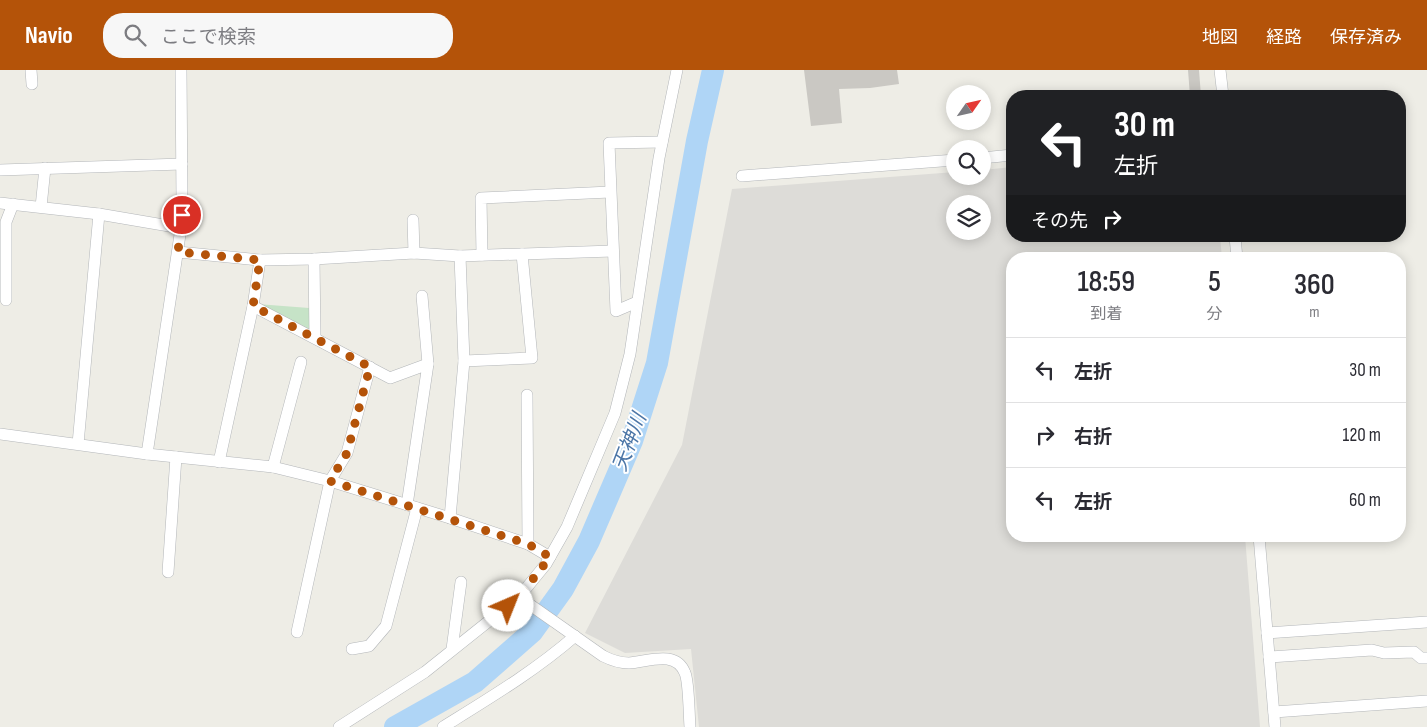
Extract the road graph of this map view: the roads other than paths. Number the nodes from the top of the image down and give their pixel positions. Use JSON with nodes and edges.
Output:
{"nodes":[{"id":1,"x":31,"y":70,"type":"edge"},
{"id":2,"x":181,"y":70,"type":"edge"},
{"id":3,"x":677,"y":70,"type":"edge"},
{"id":4,"x":1220,"y":70,"type":"edge"},
{"id":5,"x":32,"y":84,"type":"dead end"},
{"id":6,"x":1222,"y":90,"type":"edge"},
{"id":7,"x":662,"y":142,"type":"junction"},
{"id":8,"x":1006,"y":156,"type":"edge"},
{"id":9,"x":991,"y":157,"type":"edge"},
{"id":10,"x":946,"y":161,"type":"edge"},
{"id":11,"x":182,"y":164,"type":"junction"},
{"id":12,"x":45,"y":168,"type":"junction"},
{"id":13,"x":0,"y":170,"type":"edge"},
{"id":14,"x":742,"y":176,"type":"dead end"},
{"id":15,"x":610,"y":192,"type":"junction"},
{"id":16,"x":0,"y":203,"type":"edge"},
{"id":17,"x":13,"y":204,"type":"junction"},
{"id":18,"x":41,"y":208,"type":"junction"},
{"id":19,"x":99,"y":214,"type":"junction"},
{"id":20,"x":413,"y":220,"type":"dead end"},
{"id":21,"x":181,"y":228,"type":"junction"},
{"id":22,"x":613,"y":251,"type":"junction"},
{"id":23,"x":178,"y":252,"type":"junction"},
{"id":24,"x":414,"y":253,"type":"junction"},
{"id":25,"x":522,"y":254,"type":"junction"},
{"id":26,"x":482,"y":255,"type":"junction"},
{"id":27,"x":460,"y":256,"type":"junction"},
{"id":28,"x":314,"y":259,"type":"junction"},
{"id":29,"x":260,"y":260,"type":"junction"},
{"id":30,"x":422,"y":296,"type":"dead end"},
{"id":31,"x":6,"y":300,"type":"dead end"},
{"id":32,"x":637,"y":302,"type":"junction"},
{"id":33,"x":253,"y":306,"type":"junction"},
{"id":34,"x":314,"y":338,"type":"junction"},
{"id":35,"x":464,"y":361,"type":"junction"},
{"id":36,"x":301,"y":362,"type":"dead end"},
{"id":37,"x":428,"y":364,"type":"junction"},
{"id":38,"x":370,"y":367,"type":"junction"},
{"id":39,"x":527,"y":396,"type":"dead end"},
{"id":40,"x":0,"y":434,"type":"edge"},
{"id":41,"x":78,"y":444,"type":"junction"},
{"id":42,"x":146,"y":454,"type":"junction"},
{"id":43,"x":176,"y":457,"type":"junction"},
{"id":44,"x":219,"y":462,"type":"junction"},
{"id":45,"x":273,"y":467,"type":"junction"},
{"id":46,"x":330,"y":481,"type":"junction"},
{"id":47,"x":412,"y":506,"type":"junction"},
{"id":48,"x":450,"y":518,"type":"junction"},
{"id":49,"x":1259,"y":542,"type":"edge"},
{"id":50,"x":528,"y":544,"type":"junction"},
{"id":51,"x":550,"y":557,"type":"junction"},
{"id":52,"x":168,"y":572,"type":"dead end"},
{"id":53,"x":461,"y":582,"type":"dead end"},
{"id":54,"x":522,"y":599,"type":"junction"},
{"id":55,"x":1427,"y":622,"type":"edge"},
{"id":56,"x":297,"y":632,"type":"dead end"},
{"id":57,"x":1267,"y":633,"type":"junction"},
{"id":58,"x":574,"y":636,"type":"junction"},
{"id":59,"x":352,"y":649,"type":"dead end"},
{"id":60,"x":452,"y":649,"type":"junction"},
{"id":61,"x":1269,"y":657,"type":"junction"},
{"id":62,"x":1427,"y":658,"type":"edge"},
{"id":63,"x":1427,"y":701,"type":"edge"},
{"id":64,"x":1274,"y":712,"type":"junction"},
{"id":65,"x":339,"y":727,"type":"edge"},
{"id":66,"x":443,"y":727,"type":"edge"},
{"id":67,"x":690,"y":727,"type":"edge"},
{"id":68,"x":1275,"y":727,"type":"edge"}],
"edges":[{"from":1,"to":5,"type":"street"},
{"from":2,"to":11,"type":"street"},
{"from":3,"to":7,"type":"street"},
{"from":4,"to":6,"type":"street"},
{"from":7,"to":15,"type":"street"},
{"from":7,"to":32,"type":"street"},
{"from":8,"to":9,"type":"street"},
{"from":10,"to":14,"type":"street"},
{"from":11,"to":12,"type":"street"},
{"from":11,"to":21,"type":"street"},
{"from":12,"to":13,"type":"street"},
{"from":12,"to":18,"type":"street"},
{"from":15,"to":22,"type":"street"},
{"from":15,"to":26,"type":"street"},
{"from":16,"to":17,"type":"street"},
{"from":17,"to":18,"type":"street"},
{"from":17,"to":31,"type":"street"},
{"from":18,"to":19,"type":"street"},
{"from":19,"to":21,"type":"street"},
{"from":19,"to":41,"type":"street"},
{"from":20,"to":24,"type":"street"},
{"from":21,"to":23,"type":"street"},
{"from":22,"to":25,"type":"street"},
{"from":22,"to":32,"type":"street"},
{"from":23,"to":29,"type":"street"},
{"from":23,"to":42,"type":"street"},
{"from":24,"to":27,"type":"street"},
{"from":24,"to":28,"type":"street"},
{"from":25,"to":26,"type":"street"},
{"from":25,"to":35,"type":"street"},
{"from":26,"to":27,"type":"street"},
{"from":27,"to":35,"type":"street"},
{"from":28,"to":29,"type":"street"},
{"from":28,"to":34,"type":"street"},
{"from":29,"to":33,"type":"street"},
{"from":30,"to":37,"type":"street"},
{"from":32,"to":51,"type":"street"},
{"from":33,"to":34,"type":"street"},
{"from":33,"to":44,"type":"street"},
{"from":34,"to":38,"type":"street"},
{"from":35,"to":48,"type":"street"},
{"from":36,"to":45,"type":"street"},
{"from":37,"to":38,"type":"street"},
{"from":37,"to":47,"type":"street"},
{"from":38,"to":46,"type":"street"},
{"from":39,"to":50,"type":"street"},
{"from":40,"to":41,"type":"street"},
{"from":41,"to":42,"type":"street"},
{"from":42,"to":43,"type":"street"},
{"from":43,"to":44,"type":"street"},
{"from":43,"to":52,"type":"street"},
{"from":44,"to":45,"type":"street"},
{"from":45,"to":46,"type":"street"},
{"from":46,"to":47,"type":"street"},
{"from":46,"to":56,"type":"street"},
{"from":47,"to":48,"type":"street"},
{"from":47,"to":59,"type":"street"},
{"from":48,"to":50,"type":"street"},
{"from":49,"to":57,"type":"street"},
{"from":50,"to":51,"type":"street"},
{"from":51,"to":54,"type":"street"},
{"from":53,"to":60,"type":"street"},
{"from":54,"to":58,"type":"street"},
{"from":54,"to":60,"type":"street"},
{"from":55,"to":57,"type":"street"},
{"from":57,"to":61,"type":"street"},
{"from":58,"to":66,"type":"street"},
{"from":58,"to":67,"type":"street"},
{"from":60,"to":65,"type":"street"},
{"from":61,"to":62,"type":"street"},
{"from":61,"to":64,"type":"street"},
{"from":63,"to":64,"type":"street"},
{"from":64,"to":68,"type":"street"}]}
